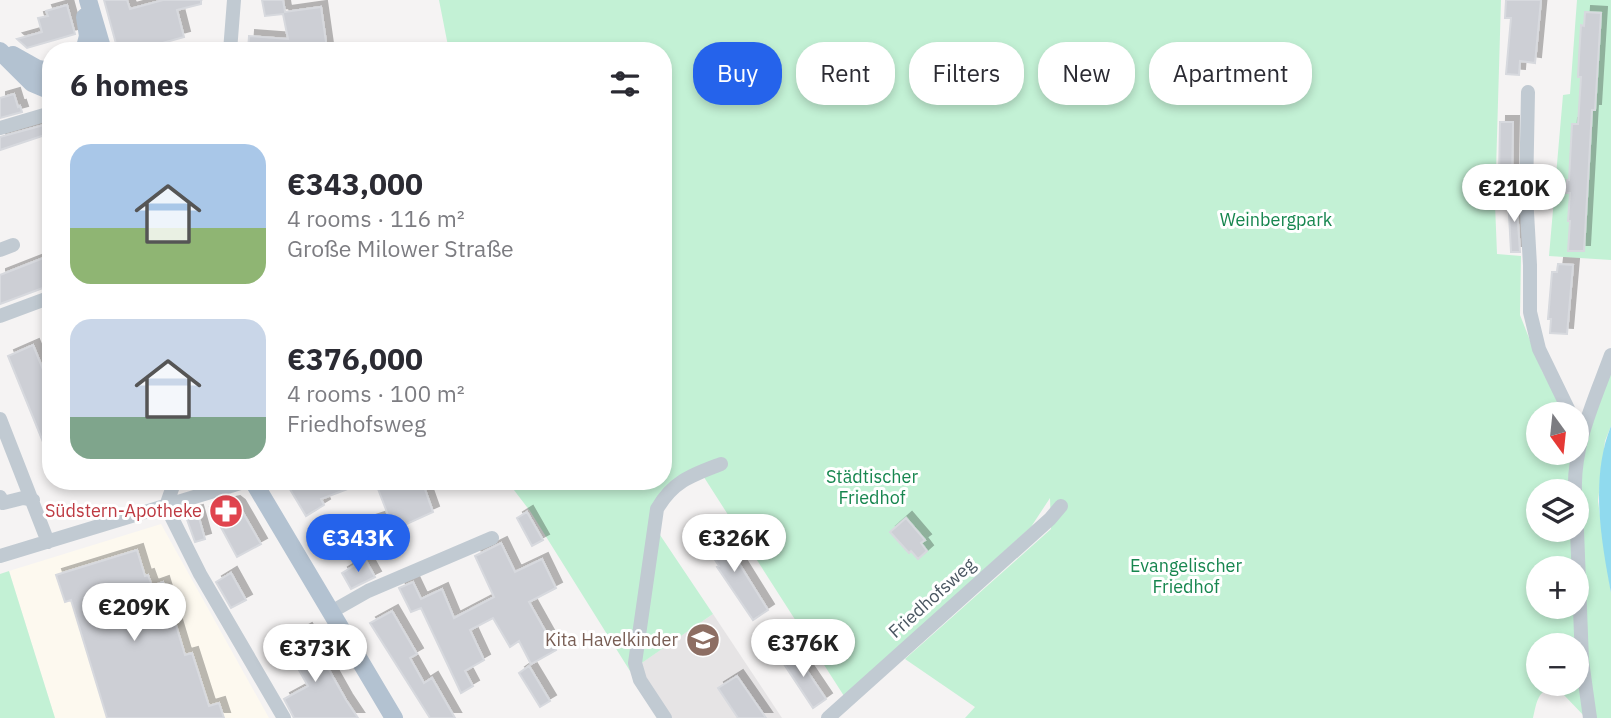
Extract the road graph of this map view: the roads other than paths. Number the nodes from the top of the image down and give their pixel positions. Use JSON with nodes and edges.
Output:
{"nodes":[{"id":1,"x":82,"y":0,"type":"edge"},
{"id":2,"x":88,"y":0,"type":"edge"},
{"id":3,"x":234,"y":0,"type":"edge"},
{"id":4,"x":86,"y":42,"type":"edge"},
{"id":5,"x":100,"y":42,"type":"edge"},
{"id":6,"x":231,"y":42,"type":"edge"},
{"id":7,"x":0,"y":49,"type":"edge"},
{"id":8,"x":42,"y":68,"type":"edge"},
{"id":9,"x":42,"y":87,"type":"edge"},
{"id":10,"x":1528,"y":92,"type":"dead end"},
{"id":11,"x":42,"y":116,"type":"edge"},
{"id":12,"x":0,"y":128,"type":"edge"},
{"id":13,"x":42,"y":300,"type":"edge"},
{"id":14,"x":0,"y":316,"type":"edge"},
{"id":15,"x":1611,"y":355,"type":"edge"},
{"id":16,"x":1564,"y":402,"type":"edge"},
{"id":17,"x":1589,"y":405,"type":"edge"},
{"id":18,"x":0,"y":419,"type":"edge"},
{"id":19,"x":721,"y":464,"type":"dead end"},
{"id":20,"x":672,"y":488,"type":"edge"},
{"id":21,"x":172,"y":490,"type":"edge"},
{"id":22,"x":220,"y":490,"type":"edge"},
{"id":23,"x":256,"y":490,"type":"edge"},
{"id":24,"x":670,"y":490,"type":"edge"},
{"id":25,"x":33,"y":500,"type":"junction"},
{"id":26,"x":1,"y":501,"type":"edge"},
{"id":27,"x":166,"y":506,"type":"junction"},
{"id":28,"x":1060,"y":506,"type":"dead end"},
{"id":29,"x":492,"y":538,"type":"dead end"},
{"id":30,"x":48,"y":542,"type":"junction"},
{"id":31,"x":1577,"y":542,"type":"edge"},
{"id":32,"x":0,"y":556,"type":"edge"},
{"id":33,"x":331,"y":612,"type":"junction"},
{"id":34,"x":284,"y":718,"type":"edge"},
{"id":35,"x":394,"y":718,"type":"edge"},
{"id":36,"x":665,"y":718,"type":"edge"},
{"id":37,"x":828,"y":718,"type":"edge"},
{"id":38,"x":1590,"y":718,"type":"edge"}],
"edges":[{"from":1,"to":4,"type":"main road"},
{"from":2,"to":5,"type":"main road"},
{"from":3,"to":6,"type":"street"},
{"from":7,"to":8,"type":"main road"},
{"from":7,"to":9,"type":"main road"},
{"from":10,"to":16,"type":"street"},
{"from":11,"to":12,"type":"street"},
{"from":13,"to":14,"type":"street"},
{"from":15,"to":17,"type":"street"},
{"from":18,"to":25,"type":"street"},
{"from":19,"to":20,"type":"street"},
{"from":21,"to":27,"type":"street"},
{"from":22,"to":27,"type":"street"},
{"from":23,"to":33,"type":"main road"},
{"from":24,"to":36,"type":"street"},
{"from":25,"to":26,"type":"street"},
{"from":25,"to":30,"type":"street"},
{"from":27,"to":30,"type":"street"},
{"from":27,"to":34,"type":"street"},
{"from":28,"to":37,"type":"street","name":"Friedhofsweg"},
{"from":29,"to":33,"type":"street"},
{"from":30,"to":32,"type":"street"},
{"from":31,"to":38,"type":"street"},
{"from":33,"to":35,"type":"main road"}]}
